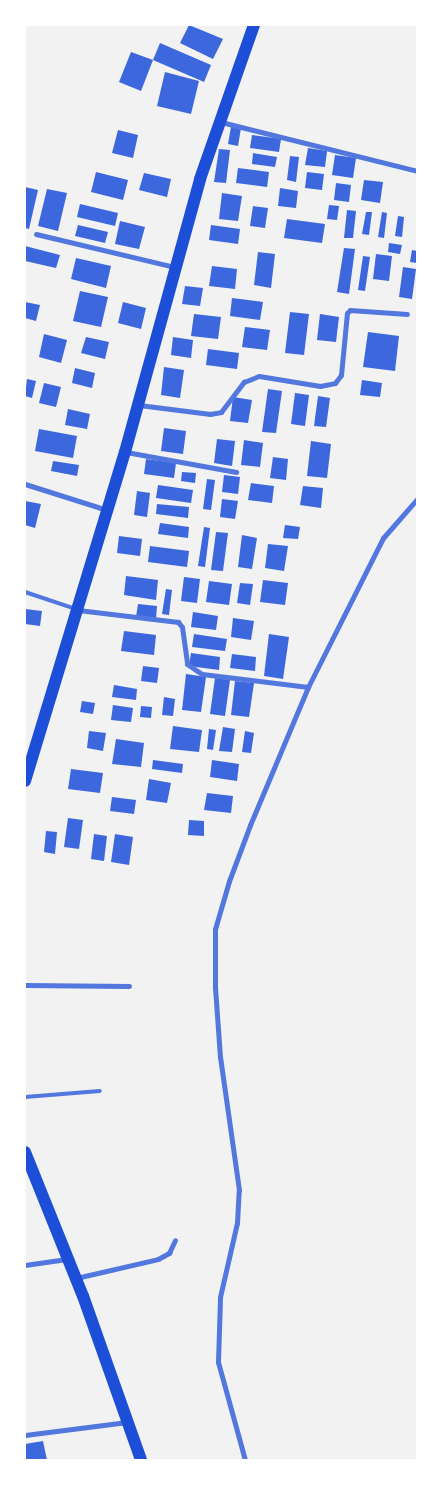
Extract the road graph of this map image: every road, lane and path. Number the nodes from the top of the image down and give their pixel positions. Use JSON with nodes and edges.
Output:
{"nodes":[{"id":1,"x":254,"y":25,"type":"edge"},
{"id":2,"x":218,"y":122,"type":"junction"},
{"id":3,"x":417,"y":171,"type":"edge"},
{"id":4,"x":36,"y":234,"type":"dead end"},
{"id":5,"x":175,"y":267,"type":"junction"},
{"id":6,"x":407,"y":314,"type":"dead end"},
{"id":7,"x":138,"y":405,"type":"junction"},
{"id":8,"x":126,"y":452,"type":"junction"},
{"id":9,"x":236,"y":472,"type":"dead end"},
{"id":10,"x":25,"y":484,"type":"edge"},
{"id":11,"x":417,"y":498,"type":"edge"},
{"id":12,"x":107,"y":510,"type":"junction"},
{"id":13,"x":25,"y":592,"type":"edge"},
{"id":14,"x":78,"y":609,"type":"junction"},
{"id":15,"x":308,"y":687,"type":"junction"},
{"id":16,"x":25,"y":781,"type":"edge"},
{"id":17,"x":25,"y":985,"type":"edge"},
{"id":18,"x":129,"y":986,"type":"dead end"},
{"id":19,"x":100,"y":1091,"type":"dead end"},
{"id":20,"x":25,"y":1097,"type":"edge"},
{"id":21,"x":25,"y":1152,"type":"edge"},
{"id":22,"x":175,"y":1240,"type":"dead end"},
{"id":23,"x":67,"y":1259,"type":"junction"},
{"id":24,"x":25,"y":1265,"type":"edge"},
{"id":25,"x":75,"y":1278,"type":"junction"},
{"id":26,"x":128,"y":1422,"type":"junction"},
{"id":27,"x":25,"y":1435,"type":"edge"},
{"id":28,"x":141,"y":1460,"type":"edge"},
{"id":29,"x":245,"y":1460,"type":"edge"}],
"edges":[{"from":1,"to":2,"type":"main road"},
{"from":2,"to":3,"type":"street"},
{"from":2,"to":5,"type":"main road"},
{"from":4,"to":5,"type":"street"},
{"from":5,"to":7,"type":"main road"},
{"from":6,"to":7,"type":"street"},
{"from":7,"to":8,"type":"main road"},
{"from":8,"to":9,"type":"street"},
{"from":8,"to":12,"type":"main road"},
{"from":10,"to":12,"type":"street"},
{"from":11,"to":15,"type":"street"},
{"from":12,"to":14,"type":"main road"},
{"from":13,"to":14,"type":"lane"},
{"from":14,"to":15,"type":"street"},
{"from":14,"to":16,"type":"main road"},
{"from":15,"to":29,"type":"street"},
{"from":17,"to":18,"type":"street"},
{"from":19,"to":20,"type":"lane"},
{"from":21,"to":23,"type":"main road"},
{"from":22,"to":25,"type":"street"},
{"from":23,"to":24,"type":"street"},
{"from":23,"to":25,"type":"main road"},
{"from":25,"to":26,"type":"main road"},
{"from":26,"to":27,"type":"street"},
{"from":26,"to":28,"type":"main road"}]}
